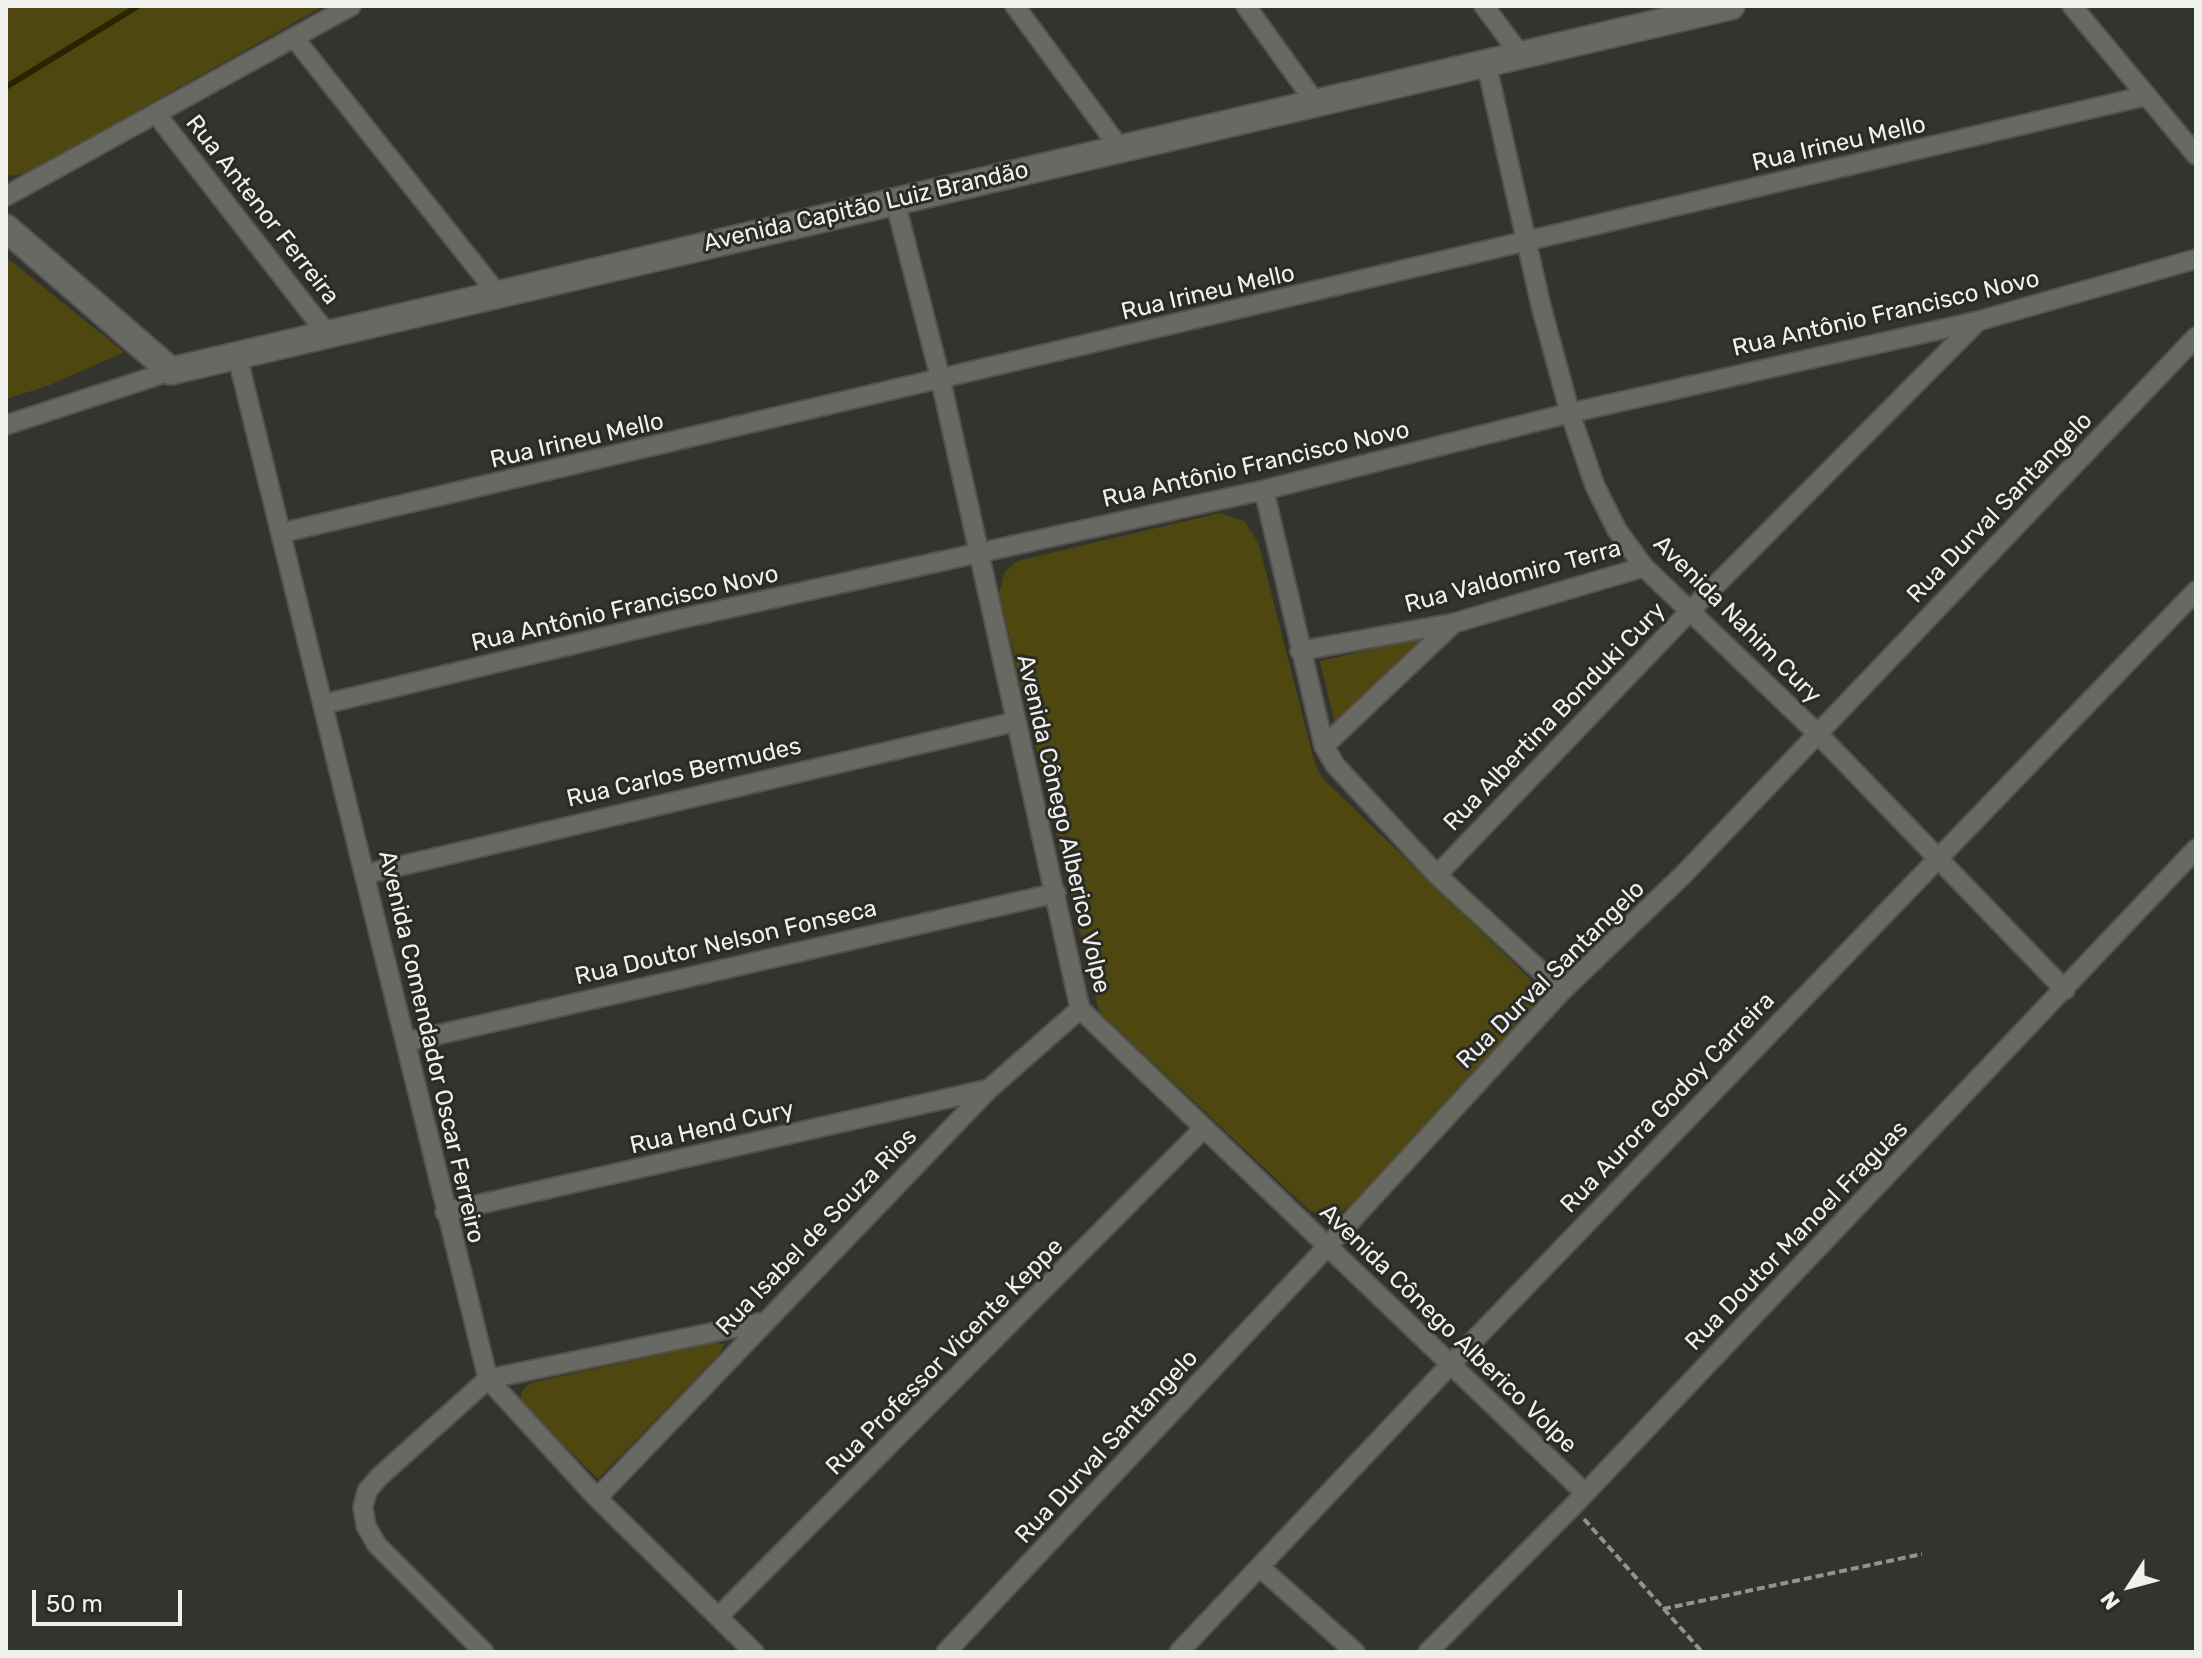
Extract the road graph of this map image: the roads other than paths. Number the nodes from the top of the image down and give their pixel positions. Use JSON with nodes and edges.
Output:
{"nodes":[{"id":1,"x":351,"y":6,"type":"edge"},
{"id":2,"x":1015,"y":6,"type":"edge"},
{"id":3,"x":1246,"y":6,"type":"edge"},
{"id":4,"x":1484,"y":6,"type":"edge"},
{"id":5,"x":2072,"y":6,"type":"edge"},
{"id":6,"x":1723,"y":7,"type":"edge"},
{"id":7,"x":295,"y":39,"type":"junction"},
{"id":8,"x":1519,"y":53,"type":"junction"},
{"id":9,"x":1486,"y":62,"type":"junction"},
{"id":10,"x":2145,"y":96,"type":"junction"},
{"id":11,"x":1315,"y":102,"type":"junction"},
{"id":12,"x":157,"y":115,"type":"junction"},
{"id":13,"x":1119,"y":147,"type":"junction"},
{"id":14,"x":2196,"y":155,"type":"edge"},
{"id":15,"x":6,"y":196,"type":"edge"},
{"id":16,"x":895,"y":201,"type":"junction"},
{"id":17,"x":6,"y":228,"type":"edge"},
{"id":18,"x":1527,"y":241,"type":"junction"},
{"id":19,"x":2196,"y":259,"type":"edge"},
{"id":20,"x":497,"y":293,"type":"junction"},
{"id":21,"x":1978,"y":321,"type":"junction"},
{"id":22,"x":328,"y":335,"type":"junction"},
{"id":23,"x":2196,"y":337,"type":"edge"},
{"id":24,"x":237,"y":355,"type":"junction"},
{"id":25,"x":171,"y":371,"type":"junction"},
{"id":26,"x":941,"y":381,"type":"junction"},
{"id":27,"x":1570,"y":413,"type":"junction"},
{"id":28,"x":6,"y":425,"type":"edge"},
{"id":29,"x":1264,"y":490,"type":"junction"},
{"id":30,"x":281,"y":533,"type":"junction"},
{"id":31,"x":978,"y":554,"type":"junction"},
{"id":32,"x":1644,"y":567,"type":"junction"},
{"id":33,"x":2196,"y":591,"type":"edge"},
{"id":34,"x":1691,"y":610,"type":"junction"},
{"id":35,"x":1454,"y":623,"type":"junction"},
{"id":36,"x":1300,"y":651,"type":"junction"},
{"id":37,"x":324,"y":704,"type":"junction"},
{"id":38,"x":1014,"y":722,"type":"junction"},
{"id":39,"x":1818,"y":734,"type":"junction"},
{"id":40,"x":1324,"y":746,"type":"junction"},
{"id":41,"x":2196,"y":849,"type":"edge"},
{"id":42,"x":1939,"y":859,"type":"junction"},
{"id":43,"x":366,"y":874,"type":"junction"},
{"id":44,"x":1437,"y":875,"type":"junction"},
{"id":45,"x":1056,"y":893,"type":"junction"},
{"id":46,"x":2065,"y":990,"type":"junction"},
{"id":47,"x":1562,"y":991,"type":"junction"},
{"id":48,"x":1080,"y":1009,"type":"junction"},
{"id":49,"x":406,"y":1042,"type":"junction"},
{"id":50,"x":989,"y":1089,"type":"junction"},
{"id":51,"x":1204,"y":1128,"type":"junction"},
{"id":52,"x":445,"y":1212,"type":"junction"},
{"id":53,"x":1327,"y":1247,"type":"junction"},
{"id":54,"x":763,"y":1322,"type":"junction"},
{"id":55,"x":1449,"y":1366,"type":"junction"},
{"id":56,"x":488,"y":1379,"type":"junction"},
{"id":57,"x":597,"y":1498,"type":"junction"},
{"id":58,"x":1579,"y":1500,"type":"junction"},
{"id":59,"x":1262,"y":1569,"type":"junction"},
{"id":60,"x":718,"y":1617,"type":"junction"},
{"id":61,"x":484,"y":1652,"type":"edge"},
{"id":62,"x":754,"y":1652,"type":"edge"},
{"id":63,"x":946,"y":1652,"type":"edge"},
{"id":64,"x":1179,"y":1652,"type":"edge"},
{"id":65,"x":1355,"y":1652,"type":"edge"},
{"id":66,"x":1428,"y":1652,"type":"edge"}],
"edges":[{"from":1,"to":7,"type":"street"},
{"from":2,"to":13,"type":"street"},
{"from":3,"to":11,"type":"street"},
{"from":4,"to":8,"type":"street"},
{"from":5,"to":10,"type":"street"},
{"from":6,"to":8,"type":"main road","name":"Avenida Capitão Luiz Brandão"},
{"from":7,"to":12,"type":"street"},
{"from":7,"to":20,"type":"street"},
{"from":8,"to":9,"type":"main road","name":"Avenida Capitão Luiz Brandão"},
{"from":9,"to":11,"type":"main road","name":"Avenida Capitão Luiz Brandão"},
{"from":9,"to":18,"type":"street","name":"Avenida Nahim Cury"},
{"from":10,"to":14,"type":"street"},
{"from":10,"to":18,"type":"street","name":"Rua Irineu Mello"},
{"from":11,"to":13,"type":"main road","name":"Avenida Capitão Luiz Brandão"},
{"from":12,"to":15,"type":"street"},
{"from":12,"to":22,"type":"street","name":"Rua Antenor Ferreira"},
{"from":13,"to":16,"type":"main road","name":"Avenida Capitão Luiz Brandão"},
{"from":16,"to":20,"type":"main road","name":"Avenida Capitão Luiz Brandão"},
{"from":16,"to":26,"type":"street","name":"Avenida Cônego Alberico Volpe"},
{"from":17,"to":25,"type":"main road"},
{"from":18,"to":26,"type":"street","name":"Rua Irineu Mello"},
{"from":18,"to":27,"type":"street","name":"Avenida Nahim Cury"},
{"from":19,"to":21,"type":"street","name":"Rua Antônio Francisco Novo"},
{"from":20,"to":22,"type":"main road","name":"Avenida Capitão Luiz Brandão"},
{"from":21,"to":27,"type":"street","name":"Rua Antônio Francisco Novo"},
{"from":21,"to":34,"type":"street","name":"Rua Albertina Bonduki Cury"},
{"from":22,"to":24,"type":"main road","name":"Avenida Capitão Luiz Brandão"},
{"from":23,"to":39,"type":"street","name":"Rua Durval Santangelo"},
{"from":24,"to":25,"type":"main road","name":"Avenida Capitão Luiz Brandão"},
{"from":24,"to":30,"type":"street","name":"Avenida Comendador Oscar Ferreiro"},
{"from":25,"to":28,"type":"street","name":"Avenida Capitão Luiz Brandão"},
{"from":26,"to":30,"type":"street","name":"Rua Irineu Mello"},
{"from":26,"to":31,"type":"street","name":"Avenida Cônego Alberico Volpe"},
{"from":27,"to":29,"type":"street","name":"Rua Antônio Francisco Novo"},
{"from":27,"to":32,"type":"street","name":"Avenida Nahim Cury"},
{"from":29,"to":31,"type":"street","name":"Rua Antônio Francisco Novo"},
{"from":29,"to":36,"type":"street"},
{"from":30,"to":37,"type":"street","name":"Avenida Comendador Oscar Ferreiro"},
{"from":31,"to":37,"type":"street","name":"Rua Antônio Francisco Novo"},
{"from":31,"to":38,"type":"street","name":"Avenida Cônego Alberico Volpe"},
{"from":32,"to":34,"type":"street","name":"Avenida Nahim Cury"},
{"from":32,"to":35,"type":"street","name":"Rua Valdomiro Terra"},
{"from":33,"to":42,"type":"street","name":"Rua Aurora Godoy Carreira"},
{"from":34,"to":39,"type":"street","name":"Avenida Nahim Cury"},
{"from":34,"to":44,"type":"street","name":"Rua Albertina Bonduki Cury"},
{"from":35,"to":36,"type":"street","name":"Rua Valdomiro Terra"},
{"from":35,"to":40,"type":"street"},
{"from":36,"to":40,"type":"street"},
{"from":37,"to":43,"type":"street","name":"Avenida Comendador Oscar Ferreiro"},
{"from":38,"to":43,"type":"street","name":"Rua Carlos Bermudes"},
{"from":38,"to":45,"type":"street","name":"Avenida Cônego Alberico Volpe"},
{"from":39,"to":42,"type":"street","name":"Avenida Nahim Cury"},
{"from":39,"to":47,"type":"street","name":"Rua Durval Santangelo"},
{"from":40,"to":44,"type":"street"},
{"from":41,"to":46,"type":"street","name":"Rua Doutor Manoel Fraguas"},
{"from":42,"to":46,"type":"street","name":"Avenida Nahim Cury"},
{"from":42,"to":55,"type":"street","name":"Rua Aurora Godoy Carreira"},
{"from":43,"to":49,"type":"street","name":"Avenida Comendador Oscar Ferreiro"},
{"from":44,"to":47,"type":"street"},
{"from":45,"to":48,"type":"street","name":"Avenida Cônego Alberico Volpe"},
{"from":45,"to":49,"type":"street","name":"Rua Doutor Nelson Fonseca"},
{"from":46,"to":58,"type":"street","name":"Rua Doutor Manoel Fraguas"},
{"from":47,"to":53,"type":"street","name":"Rua Durval Santangelo"},
{"from":48,"to":50,"type":"street","name":"Rua Isabel de Souza Rios"},
{"from":48,"to":51,"type":"street","name":"Avenida Cônego Alberico Volpe"},
{"from":49,"to":52,"type":"street","name":"Avenida Comendador Oscar Ferreiro"},
{"from":50,"to":52,"type":"street","name":"Rua Hend Cury"},
{"from":50,"to":54,"type":"street","name":"Rua Isabel de Souza Rios"},
{"from":51,"to":53,"type":"street","name":"Avenida Cônego Alberico Volpe"},
{"from":51,"to":60,"type":"street","name":"Rua Professor Vicente Keppe"},
{"from":52,"to":56,"type":"street","name":"Avenida Comendador Oscar Ferreiro"},
{"from":53,"to":55,"type":"street","name":"Avenida Cônego Alberico Volpe"},
{"from":53,"to":63,"type":"street","name":"Rua Durval Santangelo"},
{"from":54,"to":56,"type":"street"},
{"from":54,"to":57,"type":"street","name":"Rua Isabel de Souza Rios"},
{"from":55,"to":58,"type":"street","name":"Avenida Cônego Alberico Volpe"},
{"from":55,"to":59,"type":"street","name":"Rua Aurora Godoy Carreira"},
{"from":56,"to":57,"type":"street","name":"Avenida Comendador Oscar Ferreiro"},
{"from":56,"to":61,"type":"street"},
{"from":57,"to":60,"type":"street","name":"Avenida Comendador Oscar Ferreiro"},
{"from":58,"to":66,"type":"street","name":"Rua Doutor Manoel Fraguas"},
{"from":59,"to":64,"type":"street","name":"Rua Aurora Godoy Carreira"},
{"from":59,"to":65,"type":"street"},
{"from":60,"to":62,"type":"street","name":"Avenida Comendador Oscar Ferreiro"}]}
